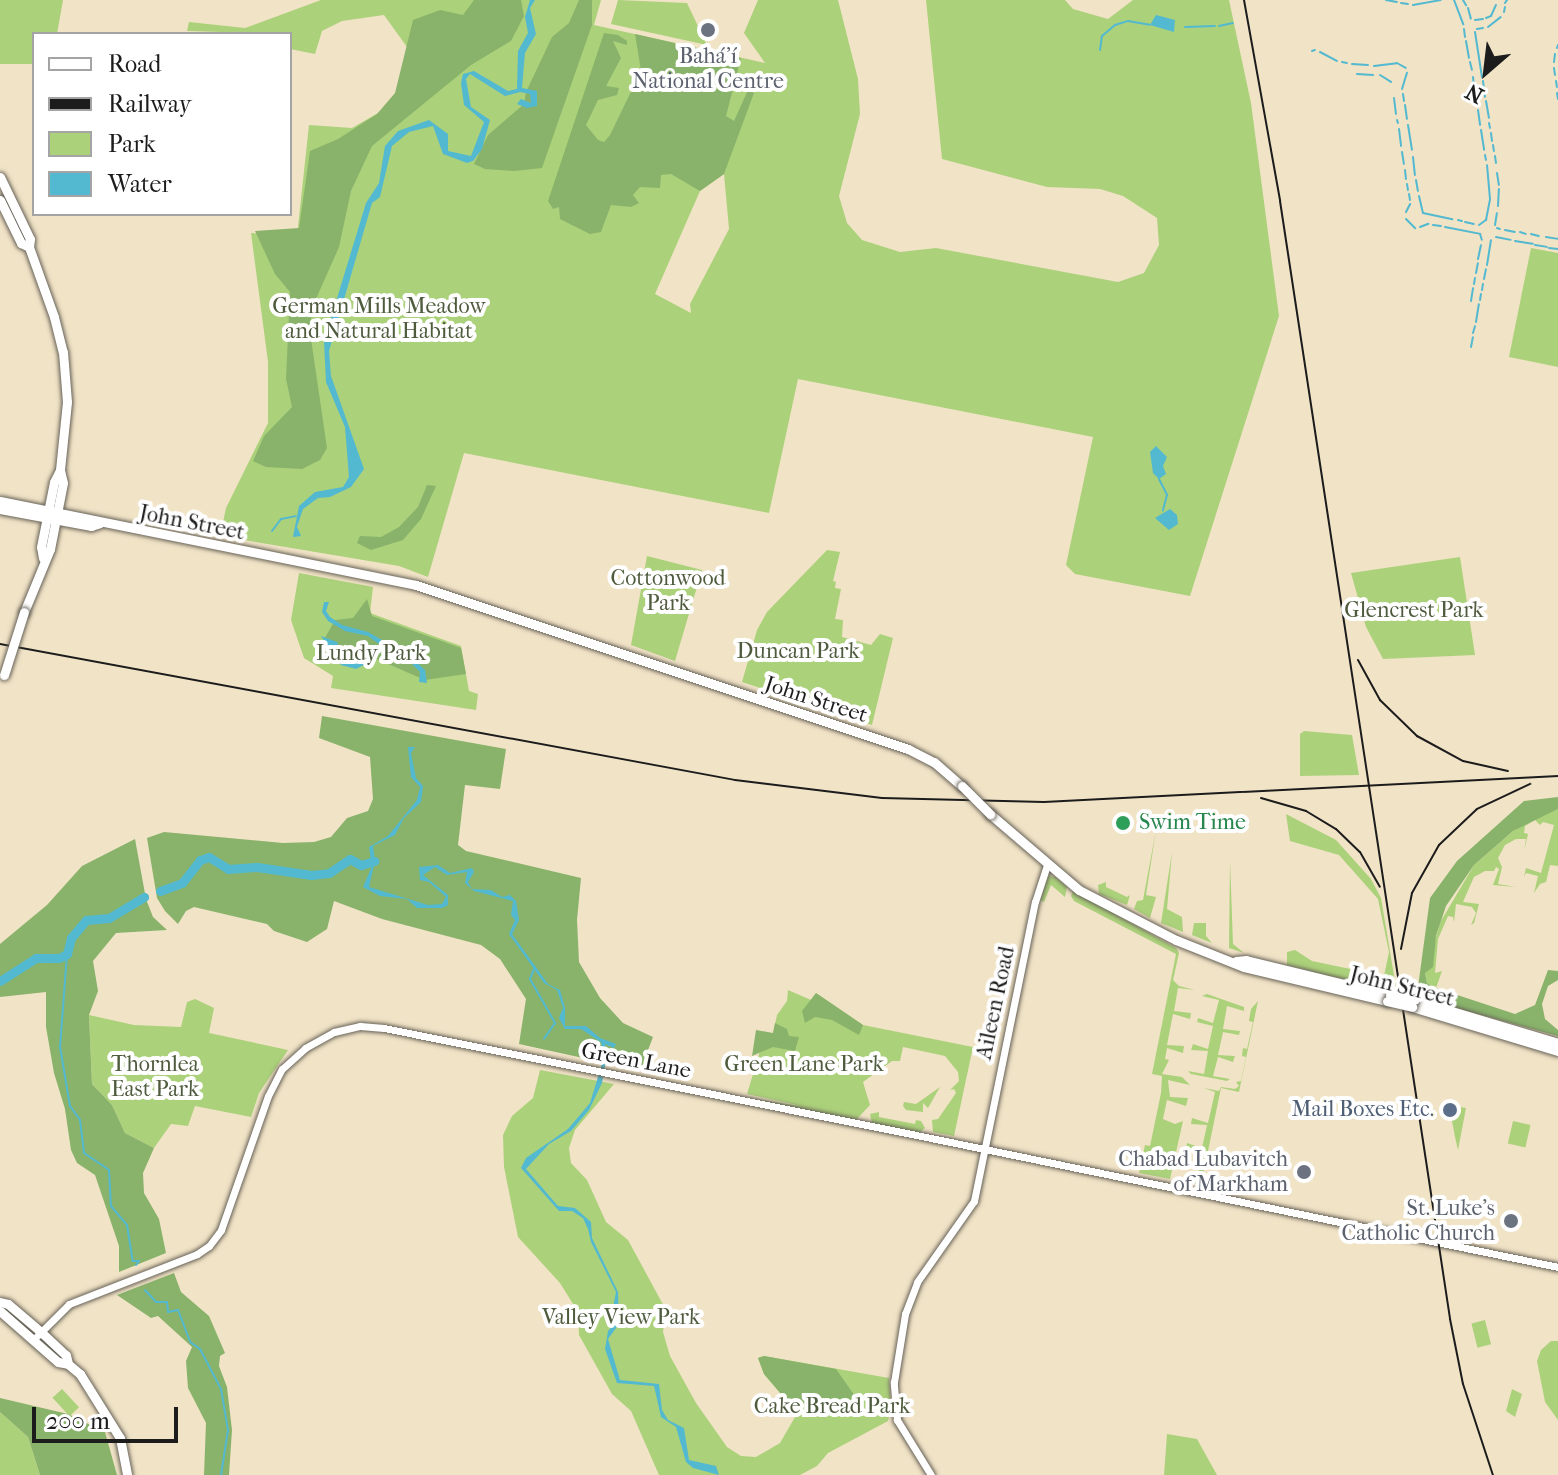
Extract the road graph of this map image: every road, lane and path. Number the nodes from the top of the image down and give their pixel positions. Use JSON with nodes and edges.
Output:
{"nodes":[{"id":1,"x":0,"y":177,"type":"edge"},
{"id":2,"x":0,"y":200,"type":"edge"},
{"id":3,"x":29,"y":247,"type":"junction"},
{"id":4,"x":0,"y":501,"type":"edge"},
{"id":5,"x":0,"y":509,"type":"edge"},
{"id":6,"x":52,"y":515,"type":"junction"},
{"id":7,"x":0,"y":686,"type":"edge"},
{"id":8,"x":1047,"y":865,"type":"junction"},
{"id":9,"x":1413,"y":1004,"type":"junction"},
{"id":10,"x":1558,"y":1043,"type":"edge"},
{"id":11,"x":1558,"y":1051,"type":"edge"},
{"id":12,"x":985,"y":1149,"type":"junction"},
{"id":13,"x":1558,"y":1267,"type":"edge"},
{"id":14,"x":0,"y":1302,"type":"edge"},
{"id":15,"x":0,"y":1311,"type":"edge"},
{"id":16,"x":37,"y":1336,"type":"junction"},
{"id":17,"x":127,"y":1475,"type":"edge"},
{"id":18,"x":931,"y":1475,"type":"edge"}],
"edges":[{"from":1,"to":3,"type":"main road"},
{"from":2,"to":3,"type":"main road"},
{"from":3,"to":6,"type":"main road"},
{"from":4,"to":6,"type":"main road","name":"John Street"},
{"from":5,"to":6,"type":"main road","name":"John Street"},
{"from":6,"to":7,"type":"main road","bridge":true},
{"from":6,"to":8,"type":"main road","name":"John Street","bridge":true},
{"from":8,"to":9,"type":"main road","name":"John Street","bridge":true},
{"from":8,"to":12,"type":"street","name":"Aileen Road"},
{"from":9,"to":10,"type":"main road","name":"John Street"},
{"from":9,"to":11,"type":"main road","name":"John Street"},
{"from":12,"to":13,"type":"street","name":"Green Lane"},
{"from":12,"to":16,"type":"street","name":"Green Lane"},
{"from":12,"to":18,"type":"street","name":"Aileen Road"},
{"from":14,"to":16,"type":"main road"},
{"from":15,"to":16,"type":"main road"},
{"from":16,"to":17,"type":"main road"}]}
